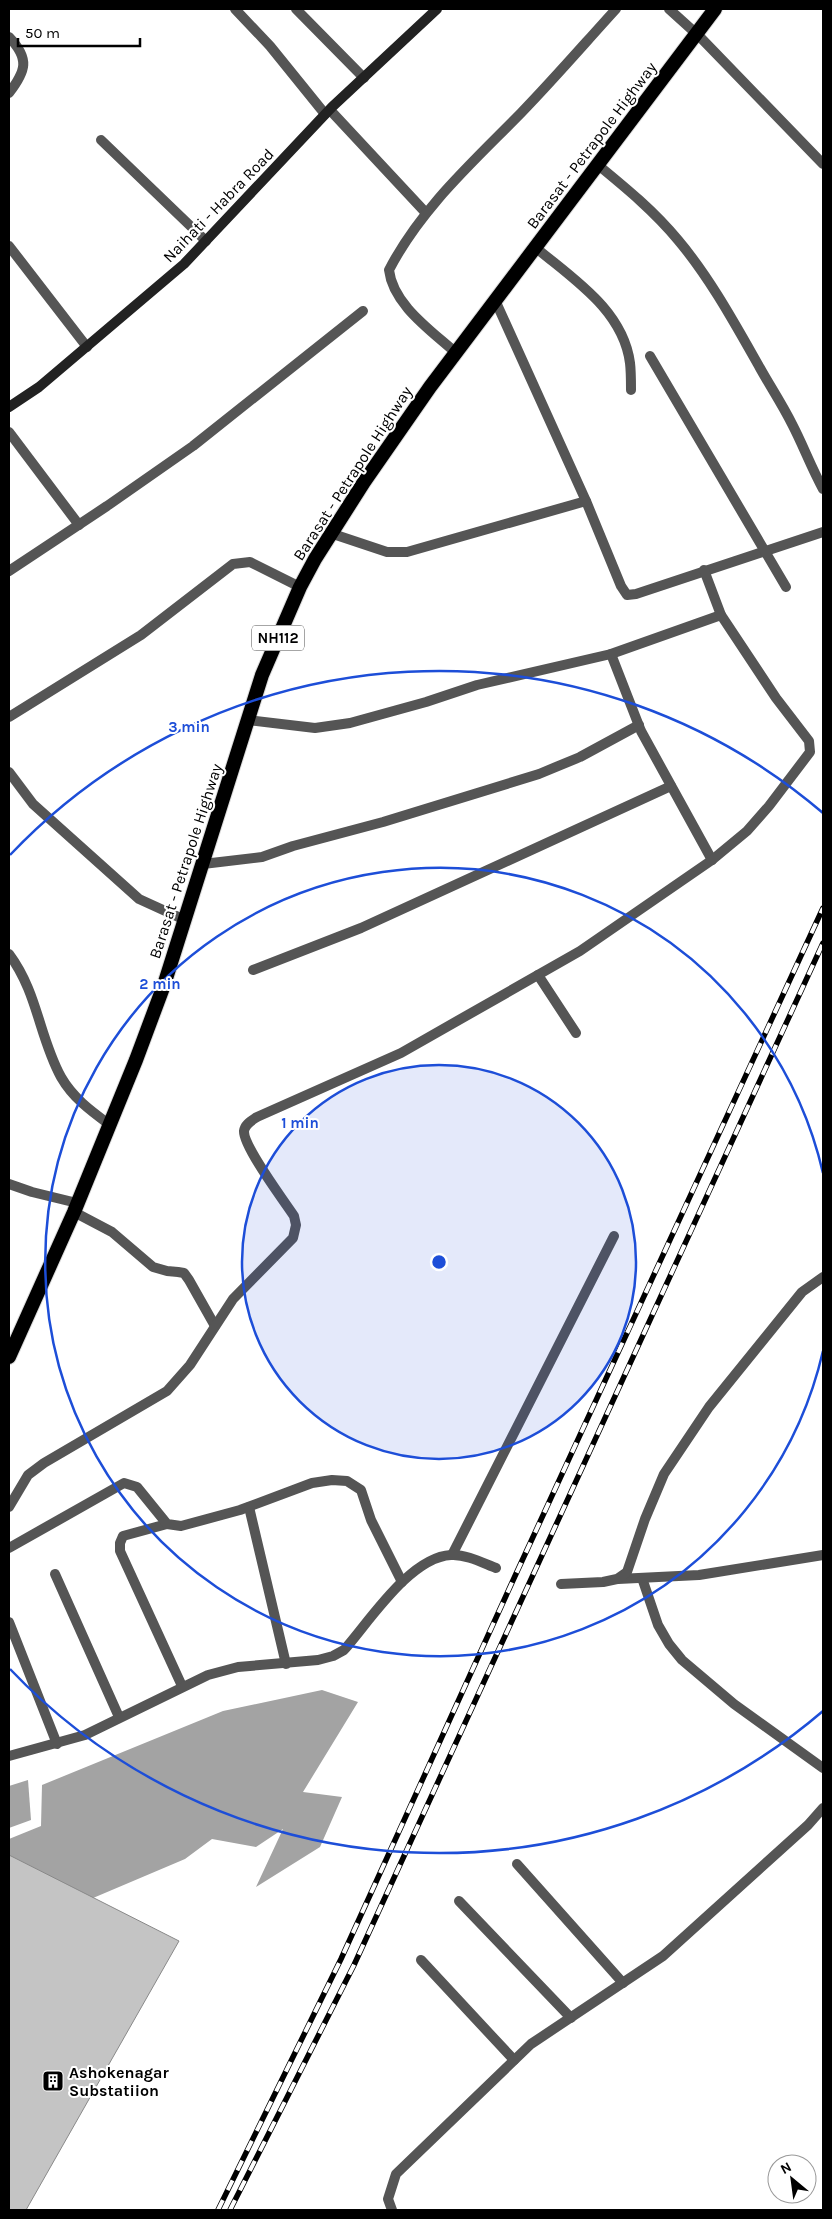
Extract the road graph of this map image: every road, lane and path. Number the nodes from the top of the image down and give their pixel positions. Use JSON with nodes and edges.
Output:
{"nodes":[{"id":1,"x":235,"y":9,"type":"edge"},
{"id":2,"x":296,"y":9,"type":"edge"},
{"id":3,"x":437,"y":9,"type":"edge"},
{"id":4,"x":616,"y":9,"type":"edge"},
{"id":5,"x":669,"y":9,"type":"edge"},
{"id":6,"x":715,"y":9,"type":"edge"},
{"id":7,"x":696,"y":34,"type":"junction"},
{"id":8,"x":9,"y":37,"type":"edge"},
{"id":9,"x":364,"y":78,"type":"junction"},
{"id":10,"x":9,"y":93,"type":"edge"},
{"id":11,"x":328,"y":112,"type":"junction"},
{"id":12,"x":101,"y":140,"type":"dead end"},
{"id":13,"x":823,"y":162,"type":"edge"},
{"id":14,"x":598,"y":165,"type":"junction"},
{"id":15,"x":426,"y":213,"type":"junction"},
{"id":16,"x":206,"y":241,"type":"junction"},
{"id":17,"x":9,"y":246,"type":"edge"},
{"id":18,"x":536,"y":247,"type":"junction"},
{"id":19,"x":495,"y":300,"type":"junction"},
{"id":20,"x":364,"y":311,"type":"dead end"},
{"id":21,"x":87,"y":347,"type":"junction"},
{"id":22,"x":456,"y":353,"type":"junction"},
{"id":23,"x":650,"y":356,"type":"dead end"},
{"id":24,"x":631,"y":390,"type":"dead end"},
{"id":25,"x":9,"y":407,"type":"edge"},
{"id":26,"x":9,"y":432,"type":"edge"},
{"id":27,"x":823,"y":488,"type":"edge"},
{"id":28,"x":586,"y":501,"type":"junction"},
{"id":29,"x":79,"y":525,"type":"junction"},
{"id":30,"x":823,"y":532,"type":"edge"},
{"id":31,"x":330,"y":533,"type":"junction"},
{"id":32,"x":764,"y":551,"type":"junction"},
{"id":33,"x":704,"y":570,"type":"junction"},
{"id":34,"x":9,"y":571,"type":"edge"},
{"id":35,"x":300,"y":587,"type":"junction"},
{"id":36,"x":786,"y":587,"type":"dead end"},
{"id":37,"x":721,"y":615,"type":"junction"},
{"id":38,"x":611,"y":654,"type":"junction"},
{"id":39,"x":9,"y":717,"type":"edge"},
{"id":40,"x":247,"y":720,"type":"junction"},
{"id":41,"x":639,"y":725,"type":"junction"},
{"id":42,"x":9,"y":772,"type":"edge"},
{"id":43,"x":671,"y":786,"type":"junction"},
{"id":44,"x":712,"y":860,"type":"junction"},
{"id":45,"x":202,"y":864,"type":"junction"},
{"id":46,"x":184,"y":920,"type":"junction"},
{"id":47,"x":9,"y":954,"type":"edge"},
{"id":48,"x":253,"y":970,"type":"dead end"},
{"id":49,"x":538,"y":975,"type":"junction"},
{"id":50,"x":576,"y":1033,"type":"dead end"},
{"id":51,"x":110,"y":1125,"type":"junction"},
{"id":52,"x":9,"y":1184,"type":"edge"},
{"id":53,"x":75,"y":1208,"type":"junction"},
{"id":54,"x":614,"y":1236,"type":"dead end"},
{"id":55,"x":823,"y":1277,"type":"edge"},
{"id":56,"x":215,"y":1326,"type":"junction"},
{"id":57,"x":9,"y":1357,"type":"edge"},
{"id":58,"x":9,"y":1507,"type":"edge"},
{"id":59,"x":249,"y":1507,"type":"junction"},
{"id":60,"x":167,"y":1524,"type":"junction"},
{"id":61,"x":9,"y":1548,"type":"edge"},
{"id":62,"x":452,"y":1555,"type":"junction"},
{"id":63,"x":823,"y":1555,"type":"edge"},
{"id":64,"x":496,"y":1568,"type":"dead end"},
{"id":65,"x":55,"y":1574,"type":"dead end"},
{"id":66,"x":642,"y":1578,"type":"junction"},
{"id":67,"x":617,"y":1579,"type":"junction"},
{"id":68,"x":402,"y":1582,"type":"junction"},
{"id":69,"x":561,"y":1584,"type":"dead end"},
{"id":70,"x":9,"y":1622,"type":"edge"},
{"id":71,"x":286,"y":1664,"type":"junction"},
{"id":72,"x":182,"y":1686,"type":"junction"},
{"id":73,"x":119,"y":1717,"type":"junction"},
{"id":74,"x":56,"y":1744,"type":"junction"},
{"id":75,"x":9,"y":1756,"type":"edge"},
{"id":76,"x":823,"y":1768,"type":"edge"},
{"id":77,"x":823,"y":1808,"type":"edge"},
{"id":78,"x":516,"y":1864,"type":"dead end"},
{"id":79,"x":459,"y":1901,"type":"dead end"},
{"id":80,"x":421,"y":1960,"type":"dead end"},
{"id":81,"x":623,"y":1983,"type":"junction"},
{"id":82,"x":571,"y":2018,"type":"junction"},
{"id":83,"x":514,"y":2060,"type":"junction"},
{"id":84,"x":392,"y":2210,"type":"edge"}],
"edges":[{"from":1,"to":11,"type":"street"},
{"from":2,"to":9,"type":"street"},
{"from":3,"to":9,"type":"main road","name":"Naihati - Habra Road"},
{"from":4,"to":15,"type":"street"},
{"from":5,"to":7,"type":"street"},
{"from":6,"to":7,"type":"highway","name":"Barasat - Petrapole Highway","number":"NH112"},
{"from":7,"to":13,"type":"street"},
{"from":7,"to":14,"type":"highway","name":"Barasat - Petrapole Highway","number":"NH112"},
{"from":8,"to":10,"type":"street"},
{"from":9,"to":11,"type":"main road","name":"Naihati - Habra Road"},
{"from":11,"to":15,"type":"street"},
{"from":11,"to":16,"type":"main road","name":"Naihati - Habra Road"},
{"from":12,"to":16,"type":"street"},
{"from":14,"to":18,"type":"highway","name":"Barasat - Petrapole Highway","number":"NH112"},
{"from":14,"to":27,"type":"street"},
{"from":15,"to":22,"type":"street"},
{"from":16,"to":21,"type":"main road","name":"Naihati - Habra Road"},
{"from":17,"to":21,"type":"street"},
{"from":18,"to":19,"type":"highway","name":"Barasat - Petrapole Highway","number":"NH112"},
{"from":18,"to":24,"type":"street"},
{"from":19,"to":22,"type":"highway","name":"Barasat - Petrapole Highway","number":"NH112"},
{"from":19,"to":28,"type":"street"},
{"from":20,"to":29,"type":"street"},
{"from":21,"to":25,"type":"main road","name":"Naihati - Habra Road"},
{"from":22,"to":31,"type":"highway","name":"Barasat - Petrapole Highway","number":"NH112"},
{"from":23,"to":32,"type":"street"},
{"from":26,"to":29,"type":"street"},
{"from":28,"to":31,"type":"street"},
{"from":28,"to":33,"type":"street"},
{"from":29,"to":34,"type":"street"},
{"from":30,"to":32,"type":"street"},
{"from":31,"to":35,"type":"highway","name":"Barasat - Petrapole Highway","number":"NH112"},
{"from":32,"to":33,"type":"street"},
{"from":32,"to":36,"type":"street"},
{"from":33,"to":37,"type":"street"},
{"from":35,"to":39,"type":"street"},
{"from":35,"to":40,"type":"highway","name":"Barasat - Petrapole Highway","number":"NH112"},
{"from":37,"to":38,"type":"street"},
{"from":37,"to":44,"type":"street"},
{"from":38,"to":40,"type":"street"},
{"from":38,"to":41,"type":"street"},
{"from":40,"to":45,"type":"highway","name":"Barasat - Petrapole Highway","number":"NH112"},
{"from":41,"to":43,"type":"street"},
{"from":41,"to":45,"type":"street"},
{"from":42,"to":46,"type":"street"},
{"from":43,"to":44,"type":"street"},
{"from":43,"to":48,"type":"street"},
{"from":44,"to":49,"type":"street"},
{"from":45,"to":46,"type":"highway","name":"Barasat - Petrapole Highway","number":"NH112"},
{"from":46,"to":51,"type":"highway","name":"Barasat - Petrapole Highway","number":"NH112"},
{"from":47,"to":51,"type":"street"},
{"from":49,"to":50,"type":"street"},
{"from":49,"to":56,"type":"street"},
{"from":51,"to":53,"type":"highway","name":"Barasat - Petrapole Highway","number":"NH112"},
{"from":52,"to":53,"type":"street"},
{"from":53,"to":56,"type":"street"},
{"from":53,"to":57,"type":"highway","name":"Barasat - Petrapole Highway","number":"NH112"},
{"from":54,"to":62,"type":"street"},
{"from":55,"to":67,"type":"street"},
{"from":56,"to":58,"type":"street"},
{"from":59,"to":60,"type":"street"},
{"from":59,"to":68,"type":"street"},
{"from":59,"to":71,"type":"street"},
{"from":60,"to":61,"type":"street"},
{"from":60,"to":72,"type":"street"},
{"from":62,"to":64,"type":"street"},
{"from":62,"to":68,"type":"street"},
{"from":63,"to":66,"type":"street"},
{"from":65,"to":73,"type":"street"},
{"from":66,"to":67,"type":"street"},
{"from":66,"to":76,"type":"street"},
{"from":67,"to":69,"type":"street"},
{"from":68,"to":71,"type":"street"},
{"from":70,"to":74,"type":"street"},
{"from":71,"to":72,"type":"street"},
{"from":72,"to":73,"type":"street"},
{"from":73,"to":74,"type":"street"},
{"from":74,"to":75,"type":"street"},
{"from":77,"to":81,"type":"street"},
{"from":78,"to":81,"type":"street"},
{"from":79,"to":82,"type":"street"},
{"from":80,"to":83,"type":"street"},
{"from":81,"to":82,"type":"street"},
{"from":82,"to":83,"type":"street"},
{"from":83,"to":84,"type":"street"}]}
